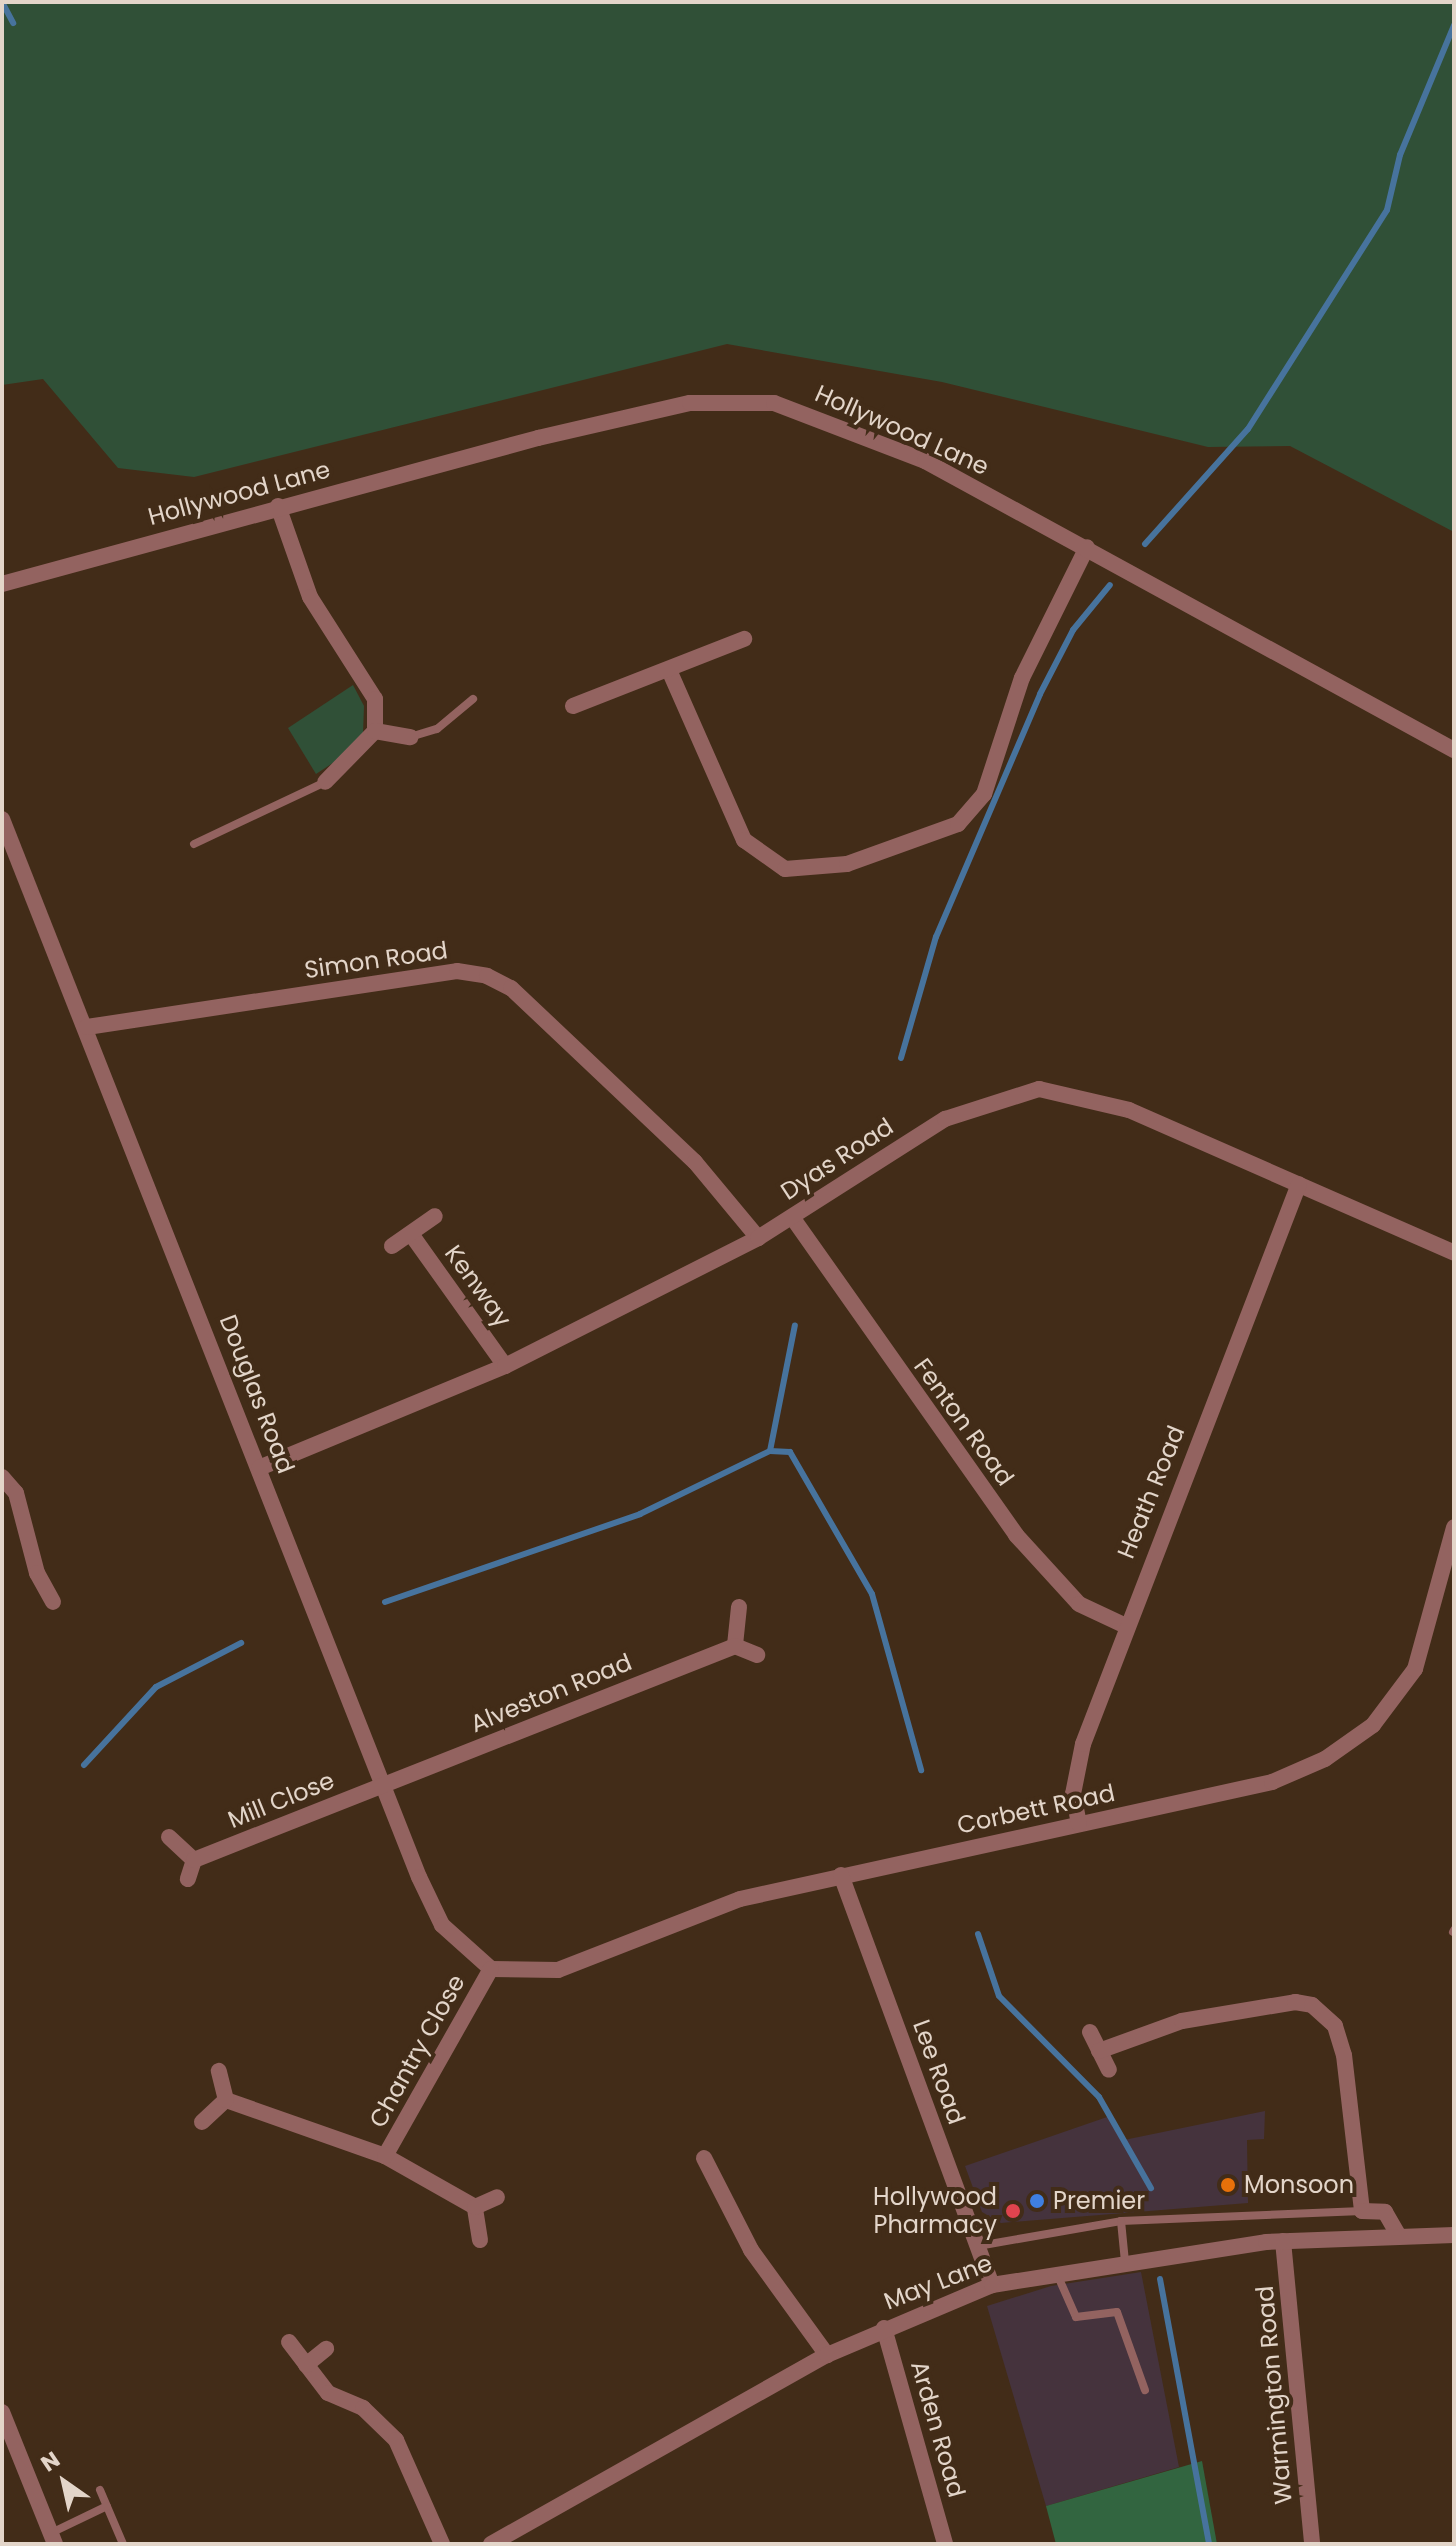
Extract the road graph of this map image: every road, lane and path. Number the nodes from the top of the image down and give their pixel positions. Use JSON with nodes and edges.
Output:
{"nodes":[{"id":1,"x":278,"y":506,"type":"junction"},
{"id":2,"x":1087,"y":547,"type":"junction"},
{"id":3,"x":2,"y":584,"type":"edge"},
{"id":4,"x":744,"y":639,"type":"dead end"},
{"id":5,"x":669,"y":670,"type":"junction"},
{"id":6,"x":473,"y":699,"type":"dead end"},
{"id":7,"x":573,"y":706,"type":"dead end"},
{"id":8,"x":375,"y":731,"type":"junction"},
{"id":9,"x":410,"y":737,"type":"joint"},
{"id":10,"x":1454,"y":750,"type":"edge"},
{"id":11,"x":325,"y":782,"type":"joint"},
{"id":12,"x":2,"y":819,"type":"edge"},
{"id":13,"x":194,"y":844,"type":"dead end"},
{"id":14,"x":87,"y":1027,"type":"junction"},
{"id":15,"x":1299,"y":1184,"type":"junction"},
{"id":16,"x":435,"y":1216,"type":"dead end"},
{"id":17,"x":792,"y":1217,"type":"junction"},
{"id":18,"x":411,"y":1234,"type":"junction"},
{"id":19,"x":758,"y":1238,"type":"junction"},
{"id":20,"x":392,"y":1246,"type":"dead end"},
{"id":21,"x":1454,"y":1253,"type":"edge"},
{"id":22,"x":505,"y":1366,"type":"junction"},
{"id":23,"x":259,"y":1468,"type":"junction"},
{"id":24,"x":2,"y":1477,"type":"edge"},
{"id":25,"x":1454,"y":1527,"type":"edge"},
{"id":26,"x":53,"y":1602,"type":"dead end"},
{"id":27,"x":739,"y":1607,"type":"dead end"},
{"id":28,"x":1124,"y":1625,"type":"junction"},
{"id":29,"x":735,"y":1646,"type":"junction"},
{"id":30,"x":757,"y":1655,"type":"dead end"},
{"id":31,"x":385,"y":1785,"type":"junction"},
{"id":32,"x":1079,"y":1824,"type":"junction"},
{"id":33,"x":169,"y":1837,"type":"dead end"},
{"id":34,"x":194,"y":1860,"type":"junction"},
{"id":35,"x":841,"y":1875,"type":"junction"},
{"id":36,"x":188,"y":1879,"type":"dead end"},
{"id":37,"x":491,"y":1969,"type":"junction"},
{"id":38,"x":1090,"y":2032,"type":"dead end"},
{"id":39,"x":1099,"y":2051,"type":"junction"},
{"id":40,"x":1109,"y":2070,"type":"dead end"},
{"id":41,"x":219,"y":2071,"type":"dead end"},
{"id":42,"x":226,"y":2100,"type":"junction"},
{"id":43,"x":202,"y":2122,"type":"dead end"},
{"id":44,"x":385,"y":2156,"type":"junction"},
{"id":45,"x":704,"y":2158,"type":"dead end"},
{"id":46,"x":497,"y":2197,"type":"dead end"},
{"id":47,"x":475,"y":2207,"type":"junction"},
{"id":48,"x":1362,"y":2211,"type":"junction"},
{"id":49,"x":1121,"y":2221,"type":"junction"},
{"id":50,"x":1454,"y":2235,"type":"edge"},
{"id":51,"x":1399,"y":2236,"type":"junction"},
{"id":52,"x":480,"y":2240,"type":"dead end"},
{"id":53,"x":1283,"y":2241,"type":"junction"},
{"id":54,"x":977,"y":2246,"type":"junction"},
{"id":55,"x":1125,"y":2262,"type":"junction"},
{"id":56,"x":1055,"y":2269,"type":"junction"},
{"id":57,"x":992,"y":2285,"type":"junction"},
{"id":58,"x":884,"y":2328,"type":"junction"},
{"id":59,"x":289,"y":2342,"type":"dead end"},
{"id":60,"x":326,"y":2349,"type":"dead end"},
{"id":61,"x":827,"y":2355,"type":"junction"},
{"id":62,"x":306,"y":2365,"type":"junction"},
{"id":63,"x":1145,"y":2390,"type":"dead end"},
{"id":64,"x":2,"y":2412,"type":"edge"},
{"id":65,"x":100,"y":2490,"type":"dead end"},
{"id":66,"x":107,"y":2506,"type":"junction"},
{"id":67,"x":52,"y":2538,"type":"edge"},
{"id":68,"x":123,"y":2544,"type":"edge"},
{"id":69,"x":442,"y":2544,"type":"edge"},
{"id":70,"x":491,"y":2544,"type":"edge"},
{"id":71,"x":945,"y":2544,"type":"edge"},
{"id":72,"x":1312,"y":2544,"type":"edge"}],
"edges":[{"from":1,"to":2,"type":"street","name":"Hollywood Lane"},
{"from":1,"to":3,"type":"street","name":"Hollywood Lane"},
{"from":1,"to":8,"type":"street"},
{"from":2,"to":5,"type":"street"},
{"from":2,"to":10,"type":"street","name":"Hollywood Lane"},
{"from":4,"to":5,"type":"street"},
{"from":5,"to":7,"type":"street"},
{"from":6,"to":9,"type":"lane"},
{"from":8,"to":9,"type":"street"},
{"from":8,"to":11,"type":"street"},
{"from":11,"to":13,"type":"lane"},
{"from":12,"to":14,"type":"street","name":"Douglas Road"},
{"from":14,"to":19,"type":"street","name":"Simon Road"},
{"from":14,"to":23,"type":"street","name":"Douglas Road"},
{"from":15,"to":17,"type":"street","name":"Dyas Road"},
{"from":15,"to":21,"type":"street","name":"Dyas Road"},
{"from":15,"to":28,"type":"street","name":"Heath Road"},
{"from":16,"to":18,"type":"street","name":"Kenway"},
{"from":17,"to":19,"type":"street","name":"Dyas Road"},
{"from":17,"to":28,"type":"street","name":"Fenton Road"},
{"from":18,"to":20,"type":"street","name":"Kenway"},
{"from":18,"to":22,"type":"street","name":"Kenway"},
{"from":19,"to":22,"type":"street","name":"Dyas Road"},
{"from":22,"to":23,"type":"street","name":"Dyas Road"},
{"from":23,"to":31,"type":"street","name":"Douglas Road"},
{"from":24,"to":26,"type":"street"},
{"from":25,"to":32,"type":"street","name":"Corbett Road"},
{"from":27,"to":29,"type":"street"},
{"from":28,"to":32,"type":"street","name":"Heath Road"},
{"from":29,"to":30,"type":"street"},
{"from":29,"to":31,"type":"street","name":"Alveston Road"},
{"from":31,"to":34,"type":"street","name":"Mill Close"},
{"from":31,"to":37,"type":"street","name":"Douglas Road"},
{"from":32,"to":35,"type":"street","name":"Corbett Road"},
{"from":33,"to":34,"type":"street"},
{"from":34,"to":36,"type":"street"},
{"from":35,"to":37,"type":"street","name":"Corbett Road"},
{"from":35,"to":54,"type":"street","name":"Lee Road"},
{"from":37,"to":44,"type":"street","name":"Chantry Close"},
{"from":38,"to":39,"type":"street"},
{"from":39,"to":40,"type":"street"},
{"from":39,"to":48,"type":"street"},
{"from":41,"to":42,"type":"street"},
{"from":42,"to":43,"type":"street"},
{"from":42,"to":44,"type":"street","name":"Chantry Close"},
{"from":44,"to":47,"type":"street","name":"Chantry Close"},
{"from":45,"to":61,"type":"street"},
{"from":46,"to":47,"type":"street"},
{"from":47,"to":52,"type":"street"},
{"from":48,"to":49,"type":"lane"},
{"from":48,"to":51,"type":"street"},
{"from":49,"to":54,"type":"lane"},
{"from":49,"to":55,"type":"lane"},
{"from":50,"to":51,"type":"street","name":"May Lane"},
{"from":51,"to":53,"type":"street","name":"May Lane"},
{"from":53,"to":55,"type":"street","name":"May Lane"},
{"from":53,"to":72,"type":"street","name":"Warmington Road"},
{"from":54,"to":57,"type":"street","name":"Lee Road"},
{"from":55,"to":56,"type":"street","name":"May Lane"},
{"from":56,"to":57,"type":"street","name":"May Lane"},
{"from":56,"to":63,"type":"lane"},
{"from":57,"to":58,"type":"street","name":"May Lane"},
{"from":58,"to":61,"type":"street","name":"May Lane"},
{"from":58,"to":71,"type":"street","name":"Arden Road"},
{"from":59,"to":62,"type":"street"},
{"from":60,"to":62,"type":"street"},
{"from":61,"to":70,"type":"street","name":"May Lane"},
{"from":62,"to":69,"type":"street"},
{"from":64,"to":67,"type":"street"},
{"from":65,"to":66,"type":"lane"},
{"from":66,"to":67,"type":"lane"},
{"from":66,"to":68,"type":"lane"}]}
